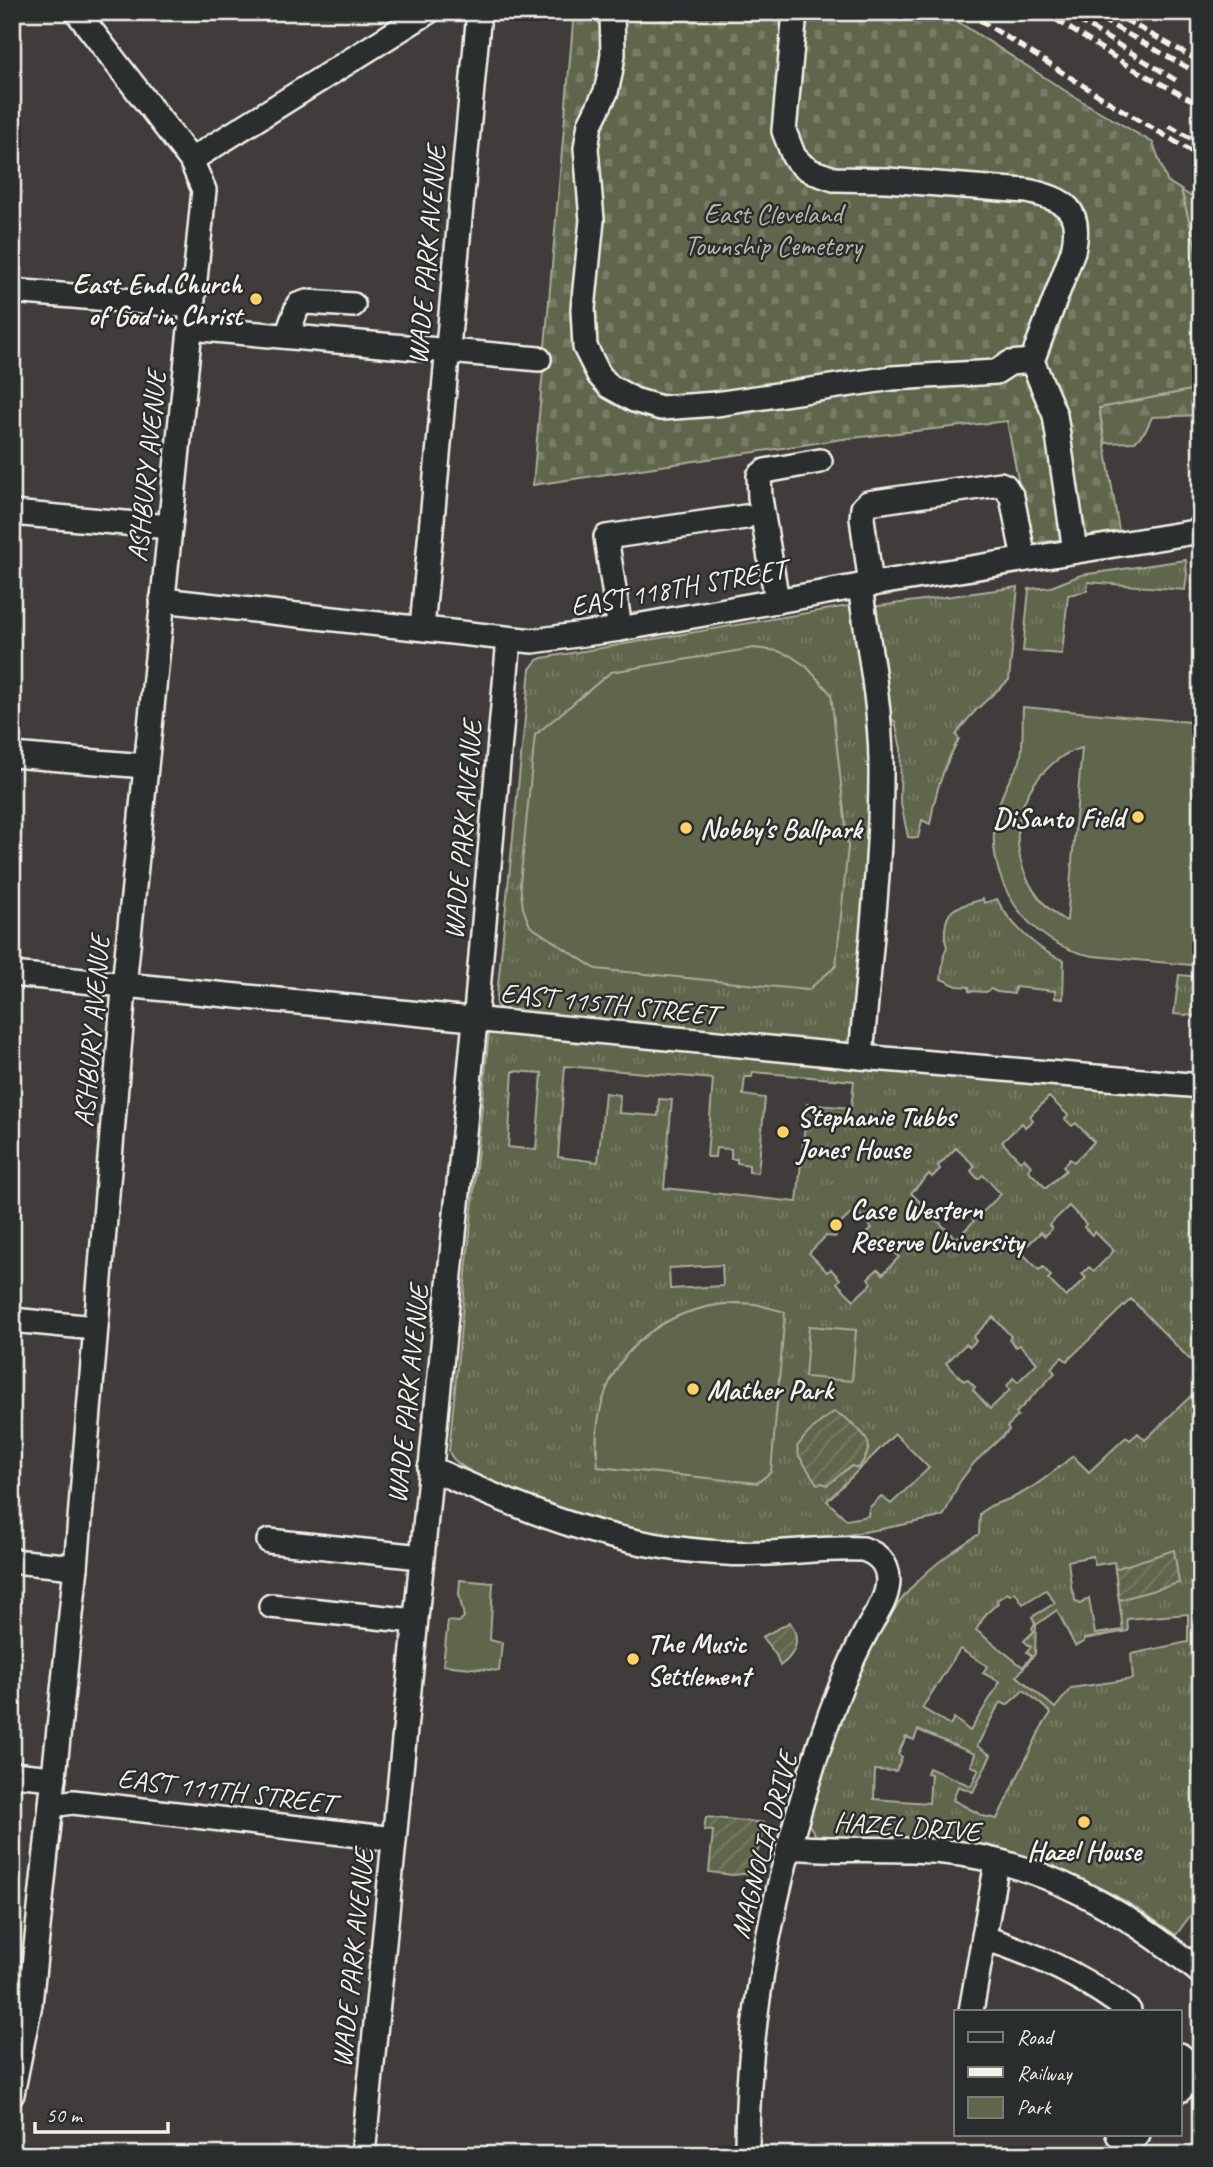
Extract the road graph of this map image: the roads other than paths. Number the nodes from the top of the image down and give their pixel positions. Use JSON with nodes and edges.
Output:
{"nodes":[{"id":1,"x":77,"y":12,"type":"edge"},
{"id":2,"x":428,"y":12,"type":"edge"},
{"id":3,"x":479,"y":12,"type":"edge"},
{"id":4,"x":612,"y":12,"type":"edge"},
{"id":5,"x":795,"y":12,"type":"edge"},
{"id":6,"x":191,"y":160,"type":"junction"},
{"id":7,"x":12,"y":291,"type":"edge"},
{"id":8,"x":353,"y":305,"type":"dead end"},
{"id":9,"x":192,"y":317,"type":"junction"},
{"id":10,"x":287,"y":336,"type":"junction"},
{"id":11,"x":447,"y":350,"type":"junction"},
{"id":12,"x":539,"y":359,"type":"dead end"},
{"id":13,"x":1032,"y":361,"type":"junction"},
{"id":14,"x":820,"y":461,"type":"dead end"},
{"id":15,"x":12,"y":513,"type":"edge"},
{"id":16,"x":745,"y":517,"type":"dead end"},
{"id":17,"x":170,"y":527,"type":"junction"},
{"id":18,"x":1201,"y":531,"type":"edge"},
{"id":19,"x":1075,"y":551,"type":"junction"},
{"id":20,"x":1024,"y":559,"type":"junction"},
{"id":21,"x":865,"y":585,"type":"junction"},
{"id":22,"x":162,"y":600,"type":"junction"},
{"id":23,"x":777,"y":601,"type":"junction"},
{"id":24,"x":422,"y":628,"type":"junction"},
{"id":25,"x":620,"y":629,"type":"junction"},
{"id":26,"x":509,"y":639,"type":"junction"},
{"id":27,"x":12,"y":755,"type":"edge"},
{"id":28,"x":145,"y":766,"type":"junction"},
{"id":29,"x":12,"y":974,"type":"edge"},
{"id":30,"x":124,"y":985,"type":"junction"},
{"id":31,"x":475,"y":1019,"type":"junction"},
{"id":32,"x":861,"y":1057,"type":"junction"},
{"id":33,"x":1201,"y":1086,"type":"edge"},
{"id":34,"x":12,"y":1320,"type":"edge"},
{"id":35,"x":95,"y":1328,"type":"junction"},
{"id":36,"x":430,"y":1468,"type":"junction"},
{"id":37,"x":269,"y":1541,"type":"dead end"},
{"id":38,"x":421,"y":1557,"type":"junction"},
{"id":39,"x":12,"y":1561,"type":"edge"},
{"id":40,"x":76,"y":1567,"type":"junction"},
{"id":41,"x":271,"y":1606,"type":"dead end"},
{"id":42,"x":415,"y":1621,"type":"junction"},
{"id":43,"x":12,"y":1774,"type":"edge"},
{"id":44,"x":54,"y":1778,"type":"junction"},
{"id":45,"x":52,"y":1805,"type":"junction"},
{"id":46,"x":394,"y":1839,"type":"junction"},
{"id":47,"x":789,"y":1847,"type":"junction"},
{"id":48,"x":997,"y":1862,"type":"junction"},
{"id":49,"x":984,"y":1938,"type":"junction"},
{"id":50,"x":1201,"y":1973,"type":"edge"},
{"id":51,"x":21,"y":2003,"type":"edge"},
{"id":52,"x":971,"y":2010,"type":"edge"},
{"id":53,"x":1128,"y":2010,"type":"edge"},
{"id":54,"x":1182,"y":2057,"type":"edge"},
{"id":55,"x":1199,"y":2070,"type":"edge"},
{"id":56,"x":1182,"y":2088,"type":"edge"},
{"id":57,"x":12,"y":2094,"type":"edge"},
{"id":58,"x":363,"y":2155,"type":"edge"},
{"id":59,"x":747,"y":2155,"type":"edge"}],
"edges":[{"from":1,"to":6,"type":"street","name":"ASHBURY AVENUE"},
{"from":2,"to":6,"type":"street"},
{"from":3,"to":11,"type":"street","name":"WADE PARK AVENUE"},
{"from":4,"to":13,"type":"street"},
{"from":5,"to":13,"type":"street"},
{"from":6,"to":9,"type":"street","name":"ASHBURY AVENUE"},
{"from":7,"to":9,"type":"street"},
{"from":8,"to":10,"type":"street"},
{"from":9,"to":10,"type":"street"},
{"from":9,"to":17,"type":"street","name":"ASHBURY AVENUE"},
{"from":10,"to":11,"type":"street"},
{"from":11,"to":12,"type":"street"},
{"from":11,"to":24,"type":"street","name":"WADE PARK AVENUE"},
{"from":13,"to":19,"type":"street"},
{"from":14,"to":23,"type":"street"},
{"from":15,"to":17,"type":"street"},
{"from":16,"to":25,"type":"street"},
{"from":17,"to":22,"type":"street","name":"ASHBURY AVENUE"},
{"from":18,"to":19,"type":"street","name":"EAST 118TH STREET"},
{"from":19,"to":20,"type":"street","name":"EAST 118TH STREET"},
{"from":20,"to":21,"type":"street","name":"EAST 118TH STREET"},
{"from":20,"to":21,"type":"street"},
{"from":21,"to":23,"type":"street","name":"EAST 118TH STREET"},
{"from":21,"to":32,"type":"street"},
{"from":22,"to":24,"type":"street","name":"EAST 118TH STREET"},
{"from":22,"to":28,"type":"street","name":"ASHBURY AVENUE"},
{"from":23,"to":25,"type":"street","name":"EAST 118TH STREET"},
{"from":24,"to":26,"type":"street","name":"EAST 118TH STREET"},
{"from":25,"to":26,"type":"street","name":"EAST 118TH STREET"},
{"from":26,"to":31,"type":"street","name":"WADE PARK AVENUE"},
{"from":27,"to":28,"type":"street"},
{"from":28,"to":30,"type":"street","name":"ASHBURY AVENUE"},
{"from":29,"to":30,"type":"street","name":"EAST 115TH STREET"},
{"from":30,"to":31,"type":"street","name":"EAST 115TH STREET"},
{"from":30,"to":35,"type":"street","name":"ASHBURY AVENUE"},
{"from":31,"to":32,"type":"street","name":"EAST 115TH STREET"},
{"from":31,"to":36,"type":"street","name":"WADE PARK AVENUE"},
{"from":32,"to":33,"type":"street","name":"EAST 115TH STREET"},
{"from":34,"to":35,"type":"street"},
{"from":35,"to":40,"type":"street","name":"ASHBURY AVENUE"},
{"from":36,"to":38,"type":"street","name":"WADE PARK AVENUE"},
{"from":36,"to":47,"type":"street","name":"MAGNOLIA DRIVE"},
{"from":37,"to":38,"type":"street"},
{"from":38,"to":42,"type":"street","name":"WADE PARK AVENUE"},
{"from":39,"to":40,"type":"street"},
{"from":40,"to":44,"type":"street","name":"ASHBURY AVENUE"},
{"from":41,"to":42,"type":"street"},
{"from":42,"to":46,"type":"street","name":"WADE PARK AVENUE"},
{"from":43,"to":44,"type":"street"},
{"from":44,"to":45,"type":"street","name":"ASHBURY AVENUE"},
{"from":45,"to":46,"type":"street","name":"EAST 111TH STREET"},
{"from":45,"to":51,"type":"street","name":"ASHBURY AVENUE"},
{"from":46,"to":58,"type":"street","name":"WADE PARK AVENUE"},
{"from":47,"to":48,"type":"street","name":"HAZEL DRIVE"},
{"from":47,"to":59,"type":"street","name":"MAGNOLIA DRIVE"},
{"from":48,"to":49,"type":"street"},
{"from":48,"to":50,"type":"street","name":"HAZEL DRIVE"},
{"from":49,"to":52,"type":"street"},
{"from":49,"to":53,"type":"street"},
{"from":51,"to":57,"type":"street","name":"ASHBURY AVENUE"},
{"from":54,"to":55,"type":"street"},
{"from":55,"to":56,"type":"street"}]}
